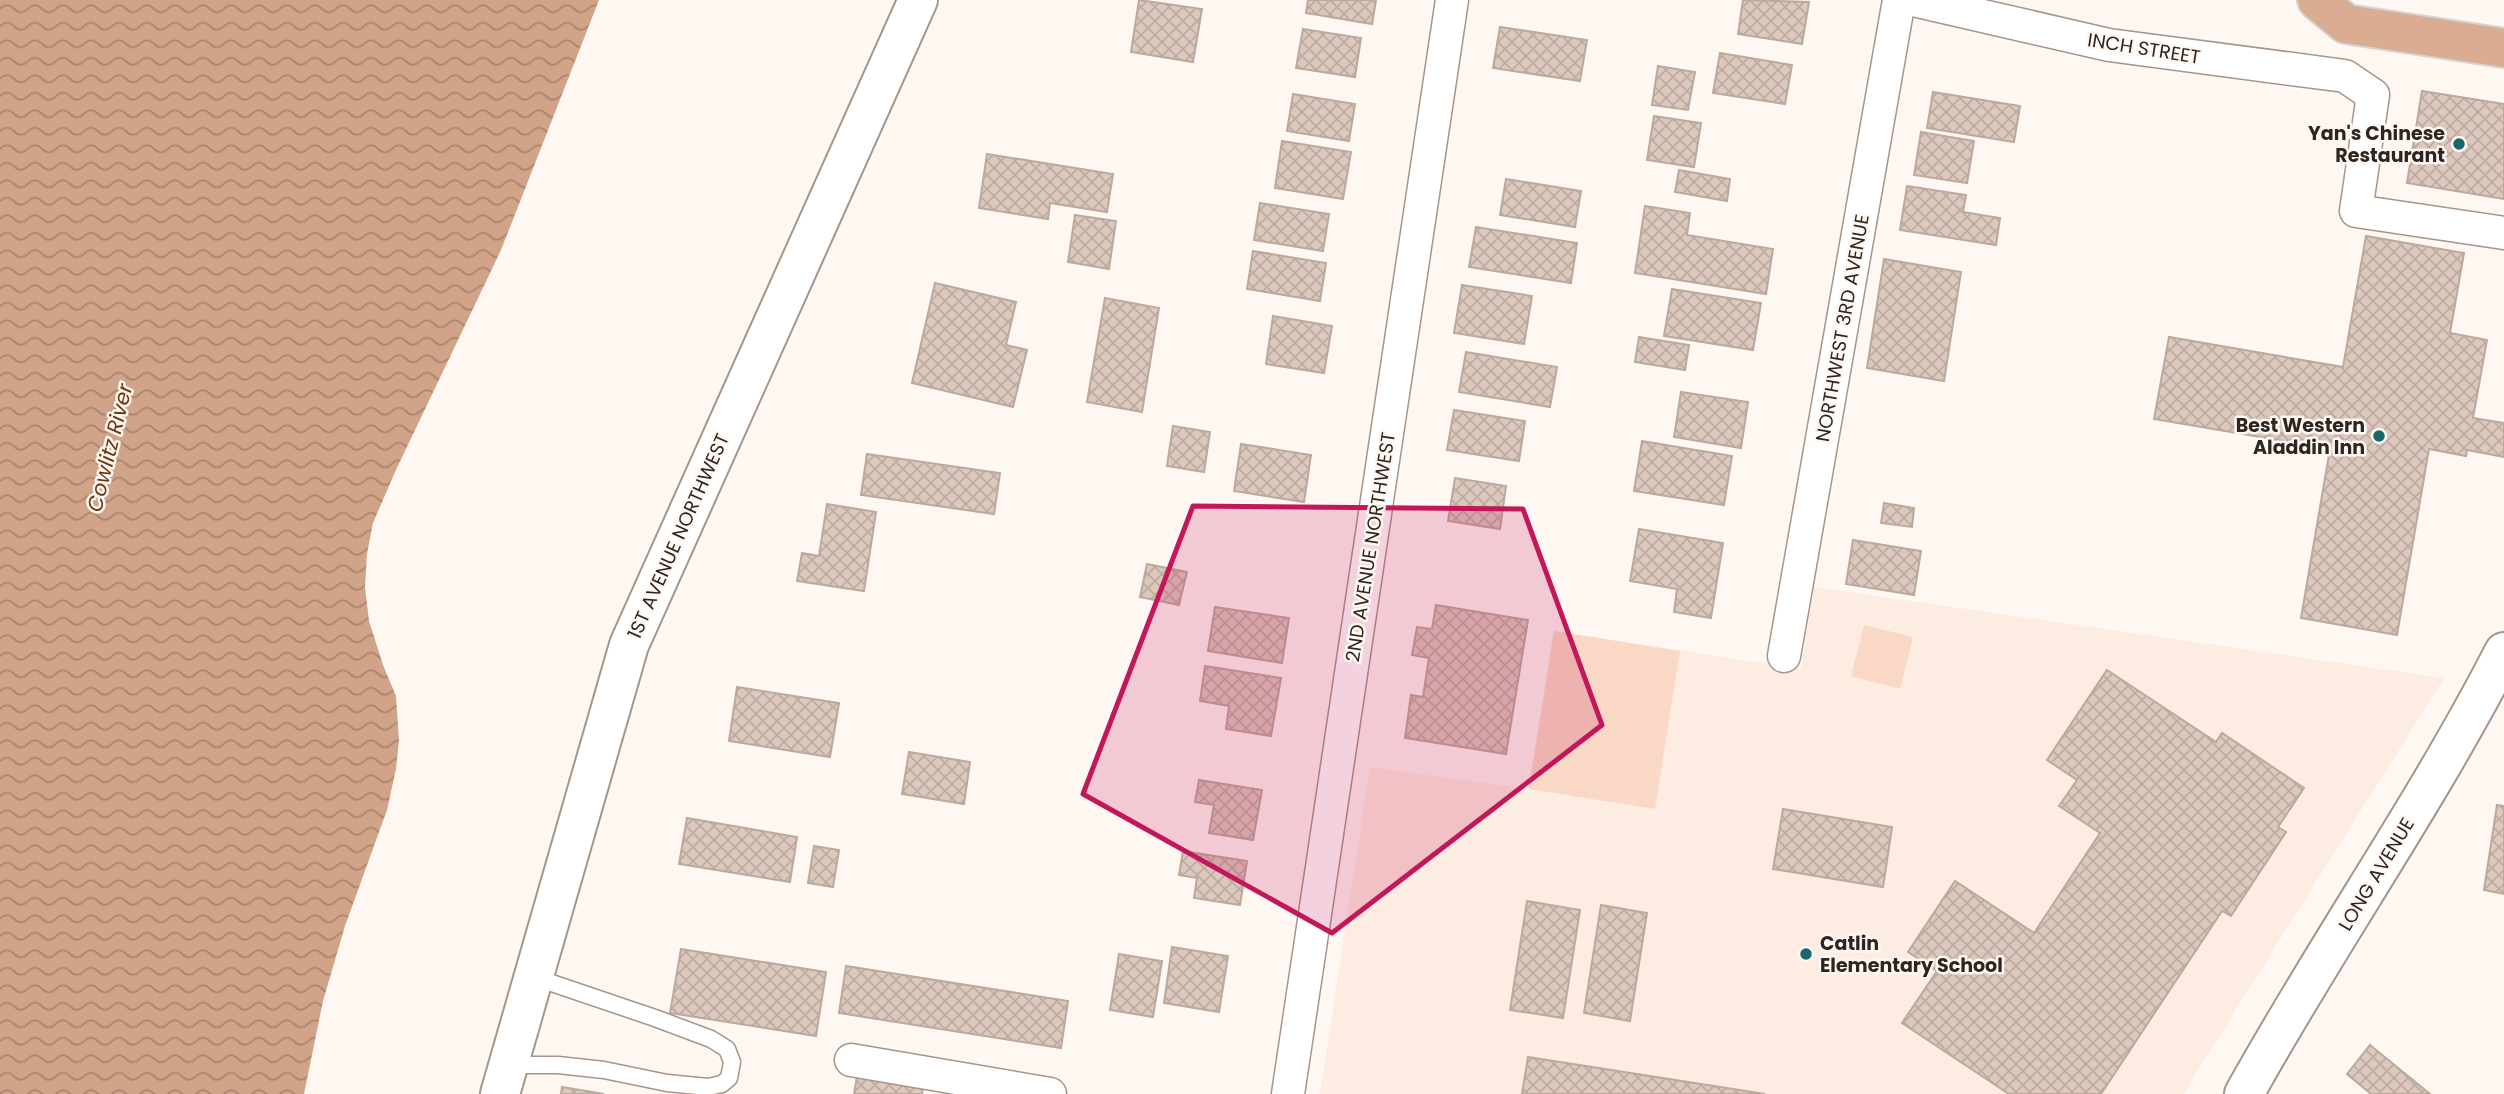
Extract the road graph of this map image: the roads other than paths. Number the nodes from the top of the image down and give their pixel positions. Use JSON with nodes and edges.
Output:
{"nodes":[{"id":1,"x":918,"y":0,"type":"edge"},
{"id":2,"x":1452,"y":0,"type":"edge"},
{"id":3,"x":1899,"y":0,"type":"edge"},
{"id":4,"x":1913,"y":0,"type":"edge"},
{"id":5,"x":2317,"y":0,"type":"edge"},
{"id":6,"x":2504,"y":48,"type":"edge"},
{"id":7,"x":2504,"y":233,"type":"edge"},
{"id":8,"x":2504,"y":652,"type":"edge"},
{"id":9,"x":1784,"y":656,"type":"dead end"},
{"id":10,"x":2494,"y":695,"type":"edge"},
{"id":11,"x":534,"y":978,"type":"junction"},
{"id":12,"x":851,"y":1060,"type":"dead end"},
{"id":13,"x":505,"y":1079,"type":"edge"},
{"id":14,"x":975,"y":1087,"type":"edge"},
{"id":15,"x":1050,"y":1094,"type":"edge"},
{"id":16,"x":1288,"y":1094,"type":"edge"},
{"id":17,"x":2244,"y":1094,"type":"edge"}],
"edges":[{"from":1,"to":11,"type":"main road","name":"1ST AVENUE NORTHWEST"},
{"from":2,"to":16,"type":"street","name":"2ND AVENUE NORTHWEST"},
{"from":3,"to":9,"type":"street","name":"NORTHWEST 3RD AVENUE"},
{"from":4,"to":7,"type":"street","name":"INCH STREET"},
{"from":5,"to":6,"type":"main road"},
{"from":8,"to":10,"type":"main road","name":"LONG AVENUE"},
{"from":10,"to":17,"type":"main road","name":"LONG AVENUE"},
{"from":11,"to":13,"type":"main road","name":"1ST AVENUE NORTHWEST"},
{"from":11,"to":13,"type":"lane"},
{"from":12,"to":14,"type":"street"},
{"from":14,"to":15,"type":"street"}]}
